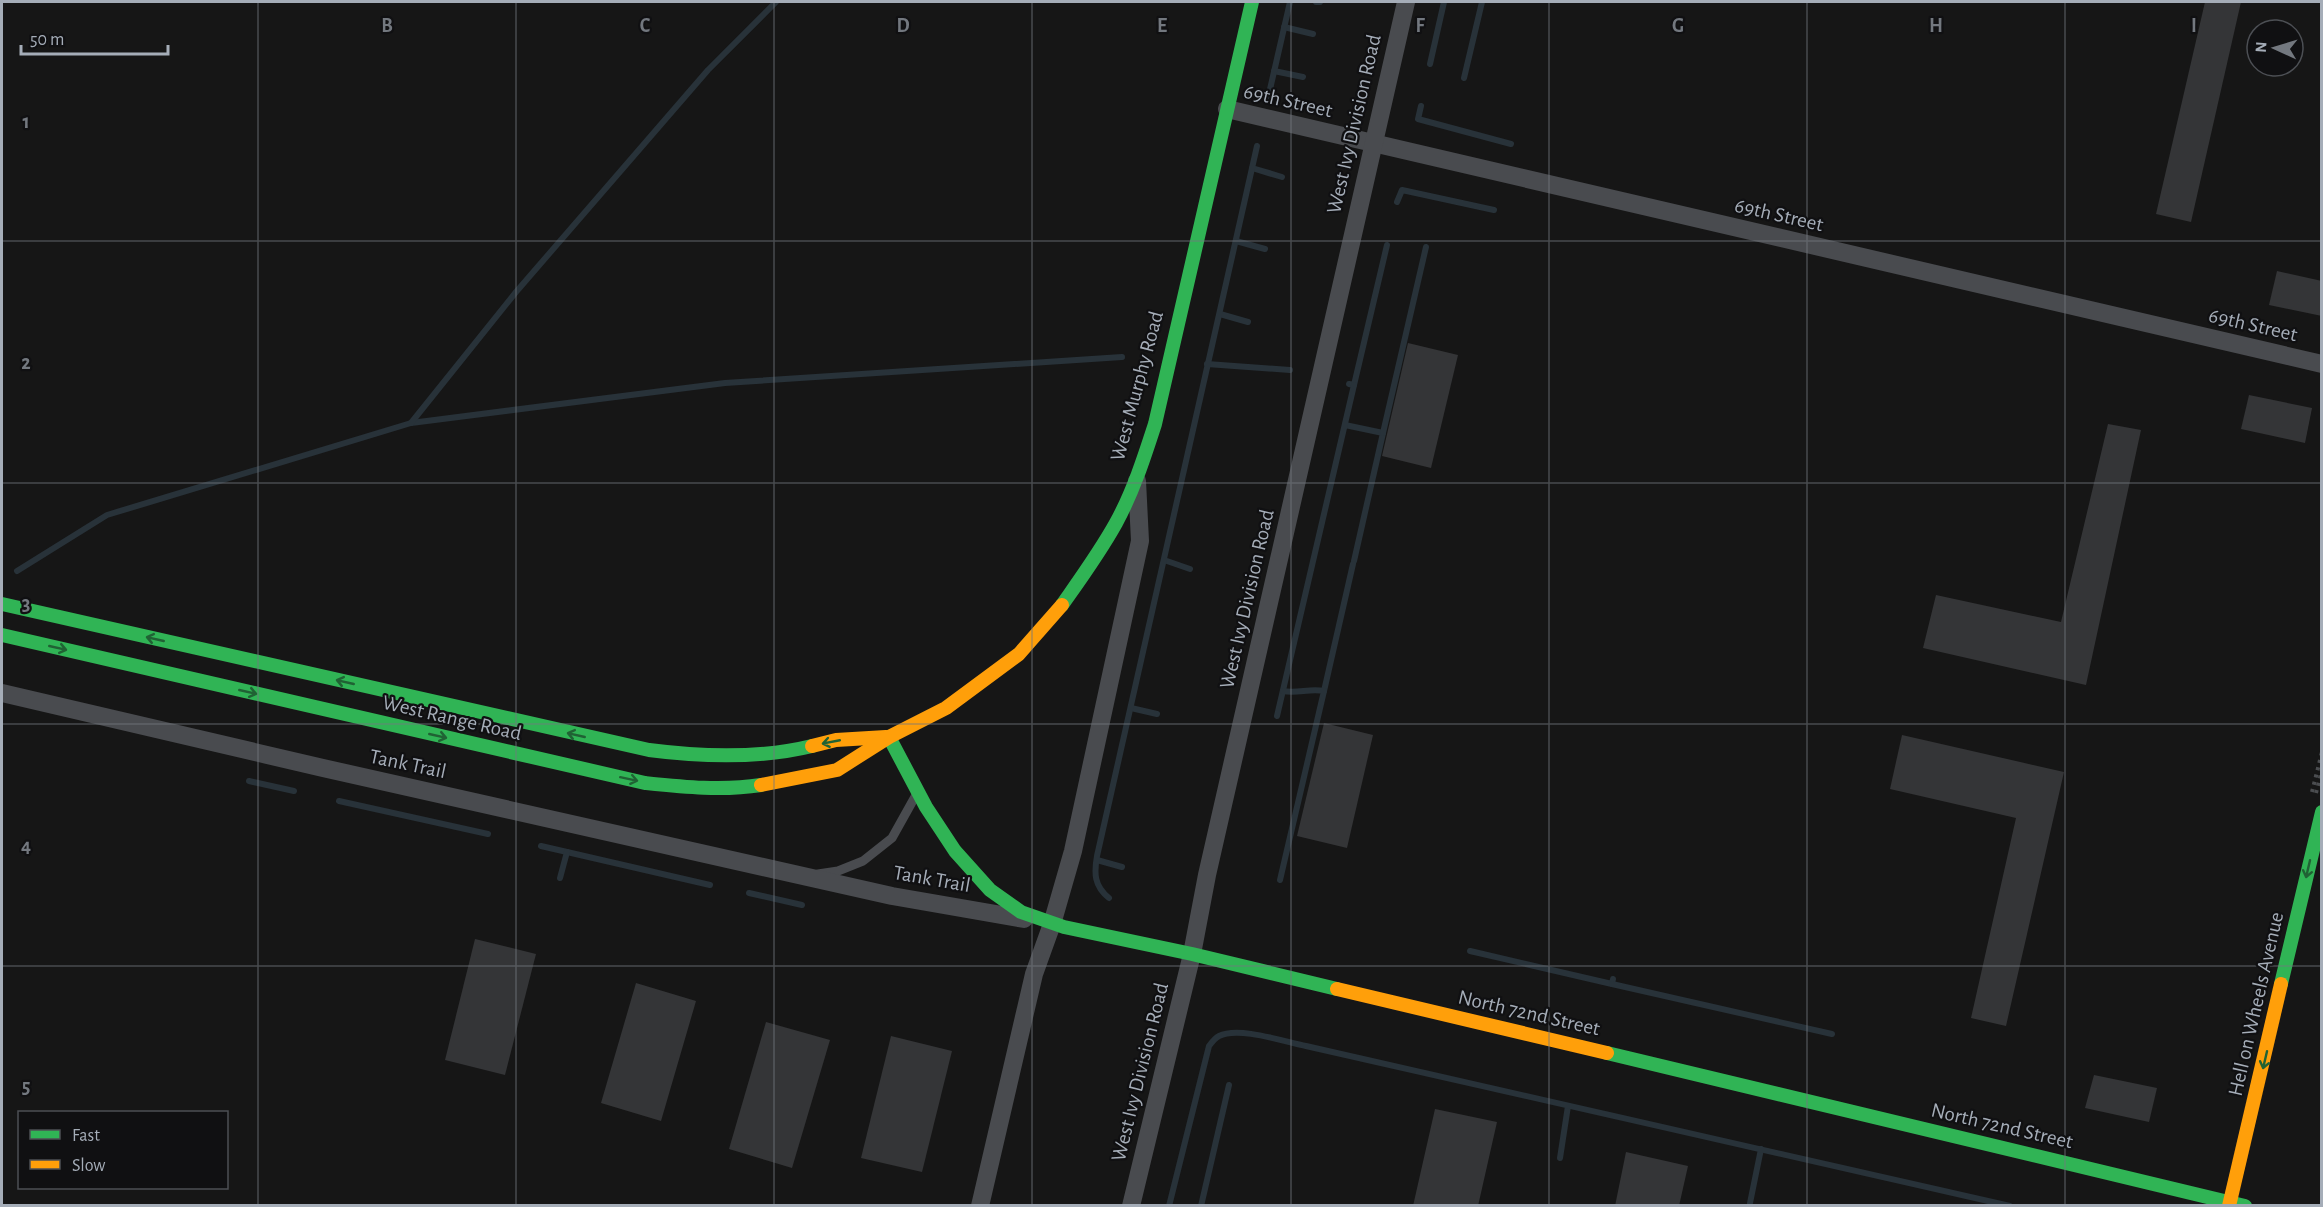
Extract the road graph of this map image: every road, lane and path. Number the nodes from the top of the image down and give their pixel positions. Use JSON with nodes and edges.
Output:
{"nodes":[{"id":1,"x":1252,"y":2,"type":"edge"},
{"id":2,"x":1406,"y":2,"type":"edge"},
{"id":3,"x":1227,"y":109,"type":"junction"},
{"id":4,"x":1373,"y":144,"type":"junction"},
{"id":5,"x":2322,"y":364,"type":"edge"},
{"id":6,"x":1137,"y":477,"type":"junction"},
{"id":7,"x":2,"y":604,"type":"edge"},
{"id":8,"x":2,"y":635,"type":"edge"},
{"id":9,"x":2,"y":693,"type":"edge"},
{"id":10,"x":889,"y":737,"type":"junction"},
{"id":11,"x":2322,"y":752,"type":"edge"},
{"id":12,"x":918,"y":790,"type":"junction"},
{"id":13,"x":2311,"y":796,"type":"dead end"},
{"id":14,"x":2322,"y":812,"type":"edge"},
{"id":15,"x":804,"y":876,"type":"junction"},
{"id":16,"x":1052,"y":924,"type":"junction"},
{"id":17,"x":1192,"y":954,"type":"junction"},
{"id":18,"x":2230,"y":1204,"type":"edge"},
{"id":19,"x":980,"y":1206,"type":"edge"},
{"id":20,"x":1131,"y":1206,"type":"edge"},
{"id":21,"x":2245,"y":1206,"type":"edge"}],
"edges":[{"from":1,"to":3,"type":"street","name":"West Murphy Road"},
{"from":2,"to":4,"type":"street","name":"West Ivy Division Road"},
{"from":3,"to":4,"type":"street","name":"69th Street"},
{"from":3,"to":6,"type":"street","name":"West Murphy Road"},
{"from":4,"to":5,"type":"street","name":"69th Street"},
{"from":4,"to":17,"type":"street","name":"West Ivy Division Road"},
{"from":6,"to":10,"type":"street","name":"West Range Road"},
{"from":6,"to":16,"type":"street","name":"West Murphy Road"},
{"from":10,"to":7,"type":"street","name":"West Range Road","one_way":true},
{"from":8,"to":10,"type":"street","name":"West Range Road","one_way":true},
{"from":9,"to":15,"type":"street","name":"Tank Trail"},
{"from":10,"to":12,"type":"street","name":"North 72nd Street"},
{"from":11,"to":13,"type":"path"},
{"from":12,"to":15,"type":"lane","name":"Tank Trail"},
{"from":12,"to":16,"type":"street","name":"North 72nd Street"},
{"from":14,"to":18,"type":"street","name":"Hell on Wheels Avenue","one_way":true},
{"from":15,"to":16,"type":"street","name":"Tank Trail"},
{"from":16,"to":17,"type":"street","name":"North 72nd Street"},
{"from":16,"to":19,"type":"street","name":"West Murphy Road"},
{"from":17,"to":18,"type":"street","name":"North 72nd Street"},
{"from":17,"to":20,"type":"street","name":"West Ivy Division Road"},
{"from":18,"to":21,"type":"street","name":"North 72nd Street"}]}
